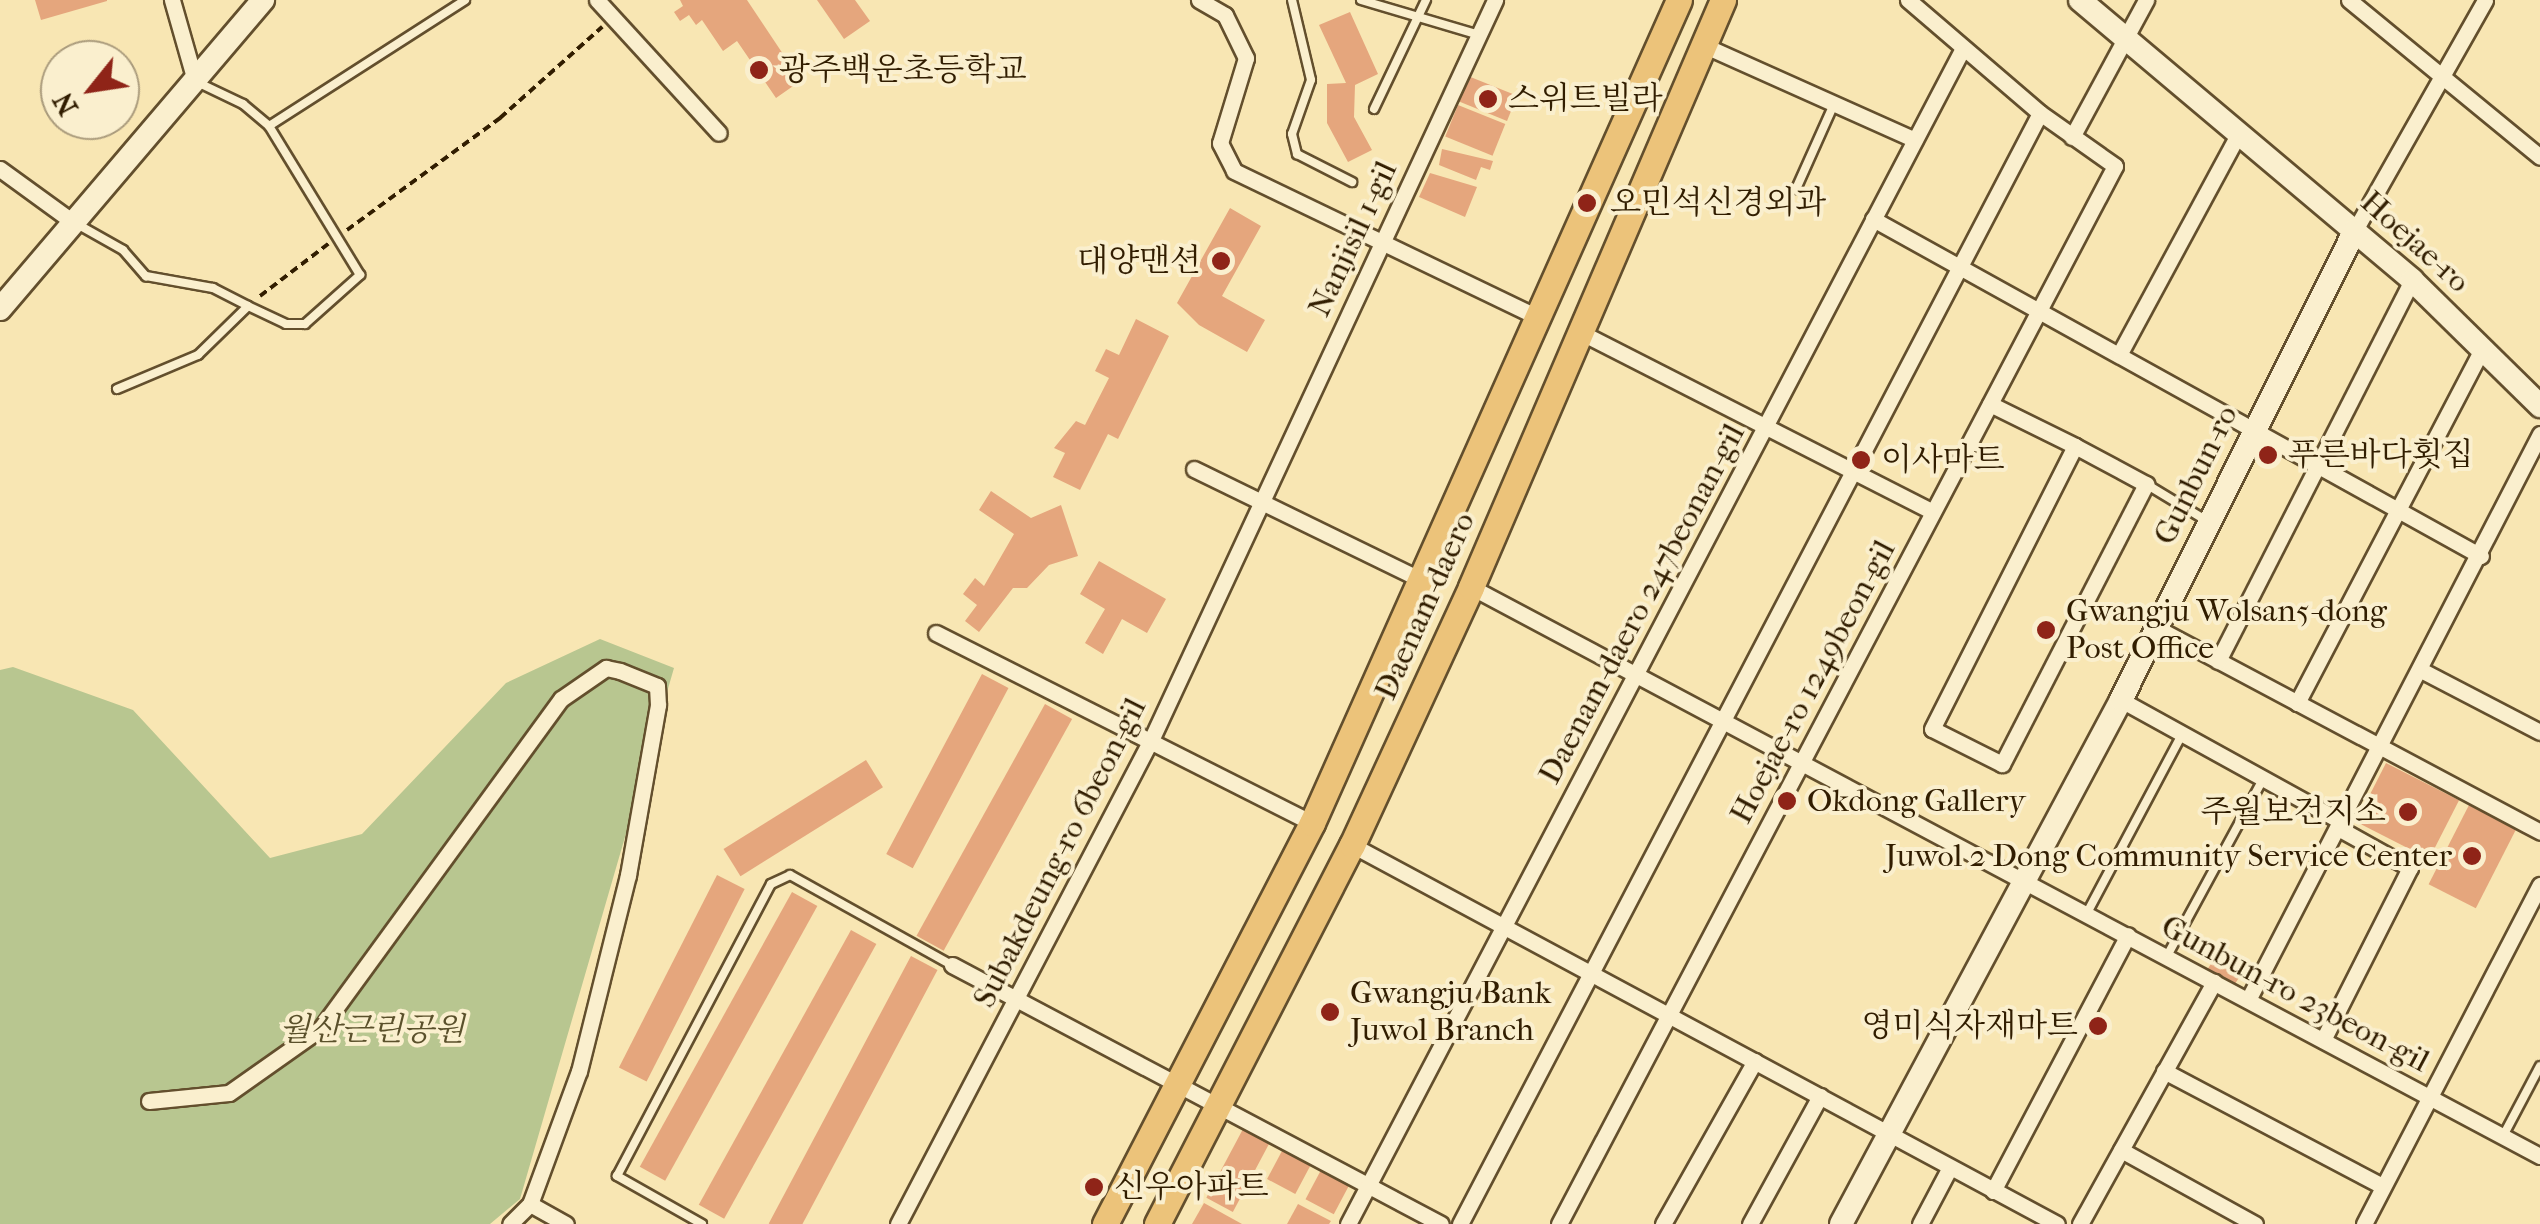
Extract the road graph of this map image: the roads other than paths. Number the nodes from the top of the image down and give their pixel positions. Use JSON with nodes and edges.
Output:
{"nodes":[{"id":1,"x":172,"y":0,"type":"edge"},
{"id":2,"x":263,"y":0,"type":"edge"},
{"id":3,"x":465,"y":0,"type":"edge"},
{"id":4,"x":597,"y":0,"type":"edge"},
{"id":5,"x":1199,"y":0,"type":"edge"},
{"id":6,"x":1292,"y":0,"type":"edge"},
{"id":7,"x":1361,"y":0,"type":"edge"},
{"id":8,"x":1426,"y":0,"type":"edge"},
{"id":9,"x":1495,"y":0,"type":"edge"},
{"id":10,"x":1679,"y":0,"type":"edge"},
{"id":11,"x":1722,"y":0,"type":"edge"},
{"id":12,"x":1908,"y":0,"type":"edge"},
{"id":13,"x":2080,"y":0,"type":"edge"},
{"id":14,"x":2146,"y":0,"type":"edge"},
{"id":15,"x":2349,"y":0,"type":"edge"},
{"id":16,"x":2485,"y":0,"type":"edge"},
{"id":17,"x":1418,"y":16,"type":"junction"},
{"id":18,"x":1479,"y":35,"type":"junction"},
{"id":19,"x":2125,"y":41,"type":"junction"},
{"id":20,"x":1703,"y":45,"type":"junction"},
{"id":21,"x":1963,"y":48,"type":"junction"},
{"id":22,"x":2444,"y":76,"type":"junction"},
{"id":23,"x":194,"y":81,"type":"junction"},
{"id":24,"x":1834,"y":104,"type":"junction"},
{"id":25,"x":1374,"y":109,"type":"dead end"},
{"id":26,"x":2040,"y":113,"type":"junction"},
{"id":27,"x":269,"y":126,"type":"junction"},
{"id":28,"x":718,"y":134,"type":"dead end"},
{"id":29,"x":2238,"y":135,"type":"junction"},
{"id":30,"x":2072,"y":137,"type":"junction"},
{"id":31,"x":1915,"y":140,"type":"junction"},
{"id":32,"x":2540,"y":156,"type":"edge"},
{"id":33,"x":0,"y":169,"type":"edge"},
{"id":34,"x":1352,"y":182,"type":"dead end"},
{"id":35,"x":1796,"y":189,"type":"dead end"},
{"id":36,"x":1873,"y":219,"type":"junction"},
{"id":37,"x":73,"y":222,"type":"junction"},
{"id":38,"x":2355,"y":230,"type":"junction"},
{"id":39,"x":1382,"y":244,"type":"junction"},
{"id":40,"x":1961,"y":267,"type":"junction"},
{"id":41,"x":2412,"y":280,"type":"junction"},
{"id":42,"x":248,"y":306,"type":"junction"},
{"id":43,"x":0,"y":309,"type":"edge"},
{"id":44,"x":2040,"y":309,"type":"junction"},
{"id":45,"x":1539,"y":318,"type":"junction"},
{"id":46,"x":1578,"y":331,"type":"junction"},
{"id":47,"x":2482,"y":349,"type":"junction"},
{"id":48,"x":2120,"y":353,"type":"junction"},
{"id":49,"x":118,"y":389,"type":"dead end"},
{"id":50,"x":1990,"y":404,"type":"junction"},
{"id":51,"x":2540,"y":406,"type":"edge"},
{"id":52,"x":1765,"y":426,"type":"junction"},
{"id":53,"x":2256,"y":426,"type":"junction"},
{"id":54,"x":2540,"y":434,"type":"edge"},
{"id":55,"x":2075,"y":446,"type":"junction"},
{"id":56,"x":2320,"y":464,"type":"junction"},
{"id":57,"x":1194,"y":469,"type":"dead end"},
{"id":58,"x":1852,"y":471,"type":"junction"},
{"id":59,"x":2146,"y":484,"type":"junction"},
{"id":60,"x":1262,"y":502,"type":"junction"},
{"id":61,"x":2399,"y":509,"type":"junction"},
{"id":62,"x":1933,"y":512,"type":"junction"},
{"id":63,"x":2208,"y":521,"type":"junction"},
{"id":64,"x":2481,"y":556,"type":"junction"},
{"id":65,"x":1422,"y":580,"type":"junction"},
{"id":66,"x":1471,"y":586,"type":"junction"},
{"id":67,"x":2157,"y":628,"type":"junction"},
{"id":68,"x":936,"y":634,"type":"dead end"},
{"id":69,"x":2218,"y":661,"type":"junction"},
{"id":70,"x":2420,"y":670,"type":"junction"},
{"id":71,"x":1636,"y":674,"type":"junction"},
{"id":72,"x":2121,"y":700,"type":"junction"},
{"id":73,"x":2298,"y":703,"type":"junction"},
{"id":74,"x":1722,"y":719,"type":"junction"},
{"id":75,"x":2540,"y":732,"type":"edge"},
{"id":76,"x":2182,"y":734,"type":"junction"},
{"id":77,"x":1152,"y":738,"type":"junction"},
{"id":78,"x":2380,"y":748,"type":"junction"},
{"id":79,"x":1802,"y":762,"type":"junction"},
{"id":80,"x":2263,"y":778,"type":"junction"},
{"id":81,"x":1312,"y":823,"type":"junction"},
{"id":82,"x":2340,"y":825,"type":"junction"},
{"id":83,"x":2540,"y":832,"type":"edge"},
{"id":84,"x":1352,"y":845,"type":"junction"},
{"id":85,"x":2024,"y":880,"type":"junction"},
{"id":86,"x":2540,"y":885,"type":"edge"},
{"id":87,"x":2087,"y":914,"type":"junction"},
{"id":88,"x":1504,"y":926,"type":"junction"},
{"id":89,"x":2128,"y":935,"type":"junction"},
{"id":90,"x":2167,"y":956,"type":"junction"},
{"id":91,"x":952,"y":965,"type":"joint"},
{"id":92,"x":1590,"y":973,"type":"junction"},
{"id":93,"x":2214,"y":982,"type":"junction"},
{"id":94,"x":2248,"y":1000,"type":"junction"},
{"id":95,"x":1017,"y":1001,"type":"junction"},
{"id":96,"x":1669,"y":1015,"type":"junction"},
{"id":97,"x":2323,"y":1040,"type":"junction"},
{"id":98,"x":1754,"y":1061,"type":"junction"},
{"id":99,"x":2540,"y":1066,"type":"edge"},
{"id":100,"x":2164,"y":1071,"type":"junction"},
{"id":101,"x":1177,"y":1087,"type":"junction"},
{"id":102,"x":1820,"y":1096,"type":"junction"},
{"id":103,"x":2431,"y":1098,"type":"junction"},
{"id":104,"x":149,"y":1101,"type":"dead end"},
{"id":105,"x":1218,"y":1108,"type":"junction"},
{"id":106,"x":1888,"y":1133,"type":"junction"},
{"id":107,"x":2502,"y":1136,"type":"junction"},
{"id":108,"x":2121,"y":1150,"type":"junction"},
{"id":109,"x":2540,"y":1156,"type":"edge"},
{"id":110,"x":1950,"y":1167,"type":"junction"},
{"id":111,"x":1369,"y":1185,"type":"junction"},
{"id":112,"x":2382,"y":1186,"type":"junction"},
{"id":113,"x":1994,"y":1191,"type":"junction"},
{"id":114,"x":530,"y":1204,"type":"junction"},
{"id":115,"x":2370,"y":1222,"type":"edge"},
{"id":116,"x":510,"y":1224,"type":"edge"},
{"id":117,"x":566,"y":1224,"type":"edge"},
{"id":118,"x":702,"y":1224,"type":"edge"},
{"id":119,"x":898,"y":1224,"type":"edge"},
{"id":120,"x":1105,"y":1224,"type":"edge"},
{"id":121,"x":1157,"y":1224,"type":"edge"},
{"id":122,"x":1348,"y":1224,"type":"edge"},
{"id":123,"x":1441,"y":1224,"type":"edge"},
{"id":124,"x":1460,"y":1224,"type":"edge"},
{"id":125,"x":1559,"y":1224,"type":"edge"},
{"id":126,"x":1663,"y":1224,"type":"edge"},
{"id":127,"x":1750,"y":1224,"type":"edge"},
{"id":128,"x":1840,"y":1224,"type":"edge"},
{"id":129,"x":1920,"y":1224,"type":"edge"},
{"id":130,"x":2057,"y":1224,"type":"edge"},
{"id":131,"x":2080,"y":1224,"type":"edge"},
{"id":132,"x":2255,"y":1224,"type":"edge"}],
"edges":[{"from":1,"to":23,"type":"street"},
{"from":2,"to":23,"type":"street"},
{"from":3,"to":27,"type":"lane"},
{"from":4,"to":28,"type":"street"},
{"from":5,"to":39,"type":"street"},
{"from":6,"to":34,"type":"lane"},
{"from":7,"to":17,"type":"lane"},
{"from":8,"to":17,"type":"lane"},
{"from":9,"to":18,"type":"street","name":"Nanjisil 1-gil"},
{"from":10,"to":45,"type":"main road","name":"Daenam-daero"},
{"from":11,"to":20,"type":"main road","name":"Daenam-daero"},
{"from":12,"to":21,"type":"street"},
{"from":13,"to":19,"type":"street","name":"Hoejae-ro"},
{"from":14,"to":19,"type":"street"},
{"from":15,"to":22,"type":"street"},
{"from":16,"to":22,"type":"street"},
{"from":17,"to":18,"type":"lane"},
{"from":17,"to":25,"type":"lane"},
{"from":18,"to":39,"type":"street","name":"Nanjisil 1-gil"},
{"from":19,"to":29,"type":"street","name":"Hoejae-ro"},
{"from":19,"to":30,"type":"street"},
{"from":20,"to":24,"type":"street"},
{"from":20,"to":46,"type":"main road","name":"Daenam-daero"},
{"from":21,"to":26,"type":"street"},
{"from":21,"to":31,"type":"street","name":"Daenam-daero 247beonan-gil"},
{"from":22,"to":32,"type":"street"},
{"from":22,"to":38,"type":"street"},
{"from":23,"to":27,"type":"lane"},
{"from":23,"to":37,"type":"street"},
{"from":24,"to":31,"type":"street"},
{"from":24,"to":35,"type":"lane"},
{"from":26,"to":30,"type":"street"},
{"from":26,"to":40,"type":"street"},
{"from":27,"to":42,"type":"lane"},
{"from":29,"to":38,"type":"street","name":"Hoejae-ro"},
{"from":29,"to":48,"type":"street"},
{"from":30,"to":44,"type":"street","name":"Hoejae-ro 1249beon-gil"},
{"from":31,"to":36,"type":"street","name":"Daenam-daero 247beonan-gil"},
{"from":33,"to":37,"type":"street"},
{"from":36,"to":40,"type":"street"},
{"from":36,"to":52,"type":"street","name":"Daenam-daero 247beonan-gil"},
{"from":37,"to":42,"type":"lane"},
{"from":37,"to":43,"type":"street"},
{"from":38,"to":41,"type":"street","name":"Hoejae-ro"},
{"from":38,"to":53,"type":"street","name":"Gunbun-ro"},
{"from":39,"to":45,"type":"street"},
{"from":39,"to":60,"type":"street","name":"Nanjisil 1-gil"},
{"from":40,"to":44,"type":"street"},
{"from":40,"to":58,"type":"street"},
{"from":41,"to":47,"type":"street","name":"Hoejae-ro"},
{"from":41,"to":56,"type":"street"},
{"from":42,"to":49,"type":"lane"},
{"from":44,"to":48,"type":"street"},
{"from":44,"to":50,"type":"street","name":"Hoejae-ro 1249beon-gil"},
{"from":45,"to":65,"type":"main road","name":"Daenam-daero"},
{"from":46,"to":52,"type":"street"},
{"from":46,"to":66,"type":"main road","name":"Daenam-daero"},
{"from":47,"to":51,"type":"street","name":"Hoejae-ro"},
{"from":47,"to":61,"type":"street"},
{"from":48,"to":53,"type":"street"},
{"from":50,"to":55,"type":"street"},
{"from":50,"to":62,"type":"street","name":"Hoejae-ro 1249beon-gil"},
{"from":52,"to":58,"type":"street"},
{"from":52,"to":71,"type":"street","name":"Daenam-daero 247beonan-gil"},
{"from":53,"to":56,"type":"street"},
{"from":53,"to":63,"type":"street","name":"Gunbun-ro"},
{"from":54,"to":64,"type":"street"},
{"from":55,"to":59,"type":"street"},
{"from":55,"to":59,"type":"street"},
{"from":56,"to":61,"type":"street"},
{"from":56,"to":69,"type":"street"},
{"from":57,"to":60,"type":"street","name":"Daenam-daero"},
{"from":58,"to":62,"type":"street"},
{"from":58,"to":74,"type":"street"},
{"from":59,"to":63,"type":"lane"},
{"from":60,"to":65,"type":"street","name":"Daenam-daero"},
{"from":60,"to":77,"type":"street","name":"Subakdeung-ro 6beon-gil"},
{"from":61,"to":64,"type":"street"},
{"from":61,"to":73,"type":"street"},
{"from":62,"to":79,"type":"street","name":"Hoejae-ro 1249beon-gil"},
{"from":63,"to":67,"type":"street","name":"Gunbun-ro"},
{"from":64,"to":70,"type":"street"},
{"from":65,"to":81,"type":"main road","name":"Daenam-daero"},
{"from":66,"to":71,"type":"street","name":"Gunbun-ro 23beon-gil"},
{"from":66,"to":84,"type":"main road","name":"Daenam-daero"},
{"from":67,"to":69,"type":"street"},
{"from":67,"to":72,"type":"street","name":"Gunbun-ro"},
{"from":68,"to":77,"type":"street"},
{"from":69,"to":73,"type":"street"},
{"from":70,"to":75,"type":"street"},
{"from":70,"to":78,"type":"street"},
{"from":71,"to":74,"type":"street","name":"Gunbun-ro 23beon-gil"},
{"from":71,"to":88,"type":"street","name":"Daenam-daero 247beonan-gil"},
{"from":72,"to":76,"type":"street"},
{"from":72,"to":85,"type":"street","name":"Gunbun-ro"},
{"from":73,"to":78,"type":"street"},
{"from":74,"to":79,"type":"street","name":"Gunbun-ro 23beon-gil"},
{"from":74,"to":92,"type":"street"},
{"from":76,"to":80,"type":"street"},
{"from":76,"to":87,"type":"lane"},
{"from":77,"to":81,"type":"street"},
{"from":77,"to":95,"type":"street","name":"Subakdeung-ro 6beon-gil"},
{"from":78,"to":82,"type":"street"},
{"from":78,"to":83,"type":"street"},
{"from":79,"to":85,"type":"street","name":"Gunbun-ro 23beon-gil"},
{"from":79,"to":96,"type":"street","name":"Hoejae-ro 1249beon-gil"},
{"from":80,"to":82,"type":"street"},
{"from":80,"to":90,"type":"lane"},
{"from":81,"to":101,"type":"main road","name":"Daenam-daero"},
{"from":82,"to":94,"type":"street"},
{"from":82,"to":97,"type":"street"},
{"from":84,"to":88,"type":"street"},
{"from":84,"to":105,"type":"main road","name":"Daenam-daero"},
{"from":85,"to":87,"type":"street","name":"Gunbun-ro 23beon-gil"},
{"from":85,"to":106,"type":"street","name":"Gunbun-ro"},
{"from":86,"to":103,"type":"street"},
{"from":87,"to":89,"type":"street","name":"Gunbun-ro 23beon-gil"},
{"from":88,"to":92,"type":"street"},
{"from":88,"to":111,"type":"street","name":"Daenam-daero 247beonan-gil"},
{"from":89,"to":90,"type":"street","name":"Gunbun-ro 23beon-gil"},
{"from":89,"to":113,"type":"street"},
{"from":90,"to":93,"type":"street","name":"Gunbun-ro 23beon-gil"},
{"from":91,"to":95,"type":"street"},
{"from":91,"to":118,"type":"lane"},
{"from":92,"to":96,"type":"street"},
{"from":92,"to":124,"type":"street"},
{"from":93,"to":94,"type":"street","name":"Gunbun-ro 23beon-gil"},
{"from":93,"to":100,"type":"street"},
{"from":94,"to":97,"type":"street","name":"Gunbun-ro 23beon-gil"},
{"from":95,"to":101,"type":"street"},
{"from":95,"to":119,"type":"street","name":"Subakdeung-ro 6beon-gil"},
{"from":96,"to":98,"type":"street"},
{"from":96,"to":125,"type":"street","name":"Hoejae-ro 1249beon-gil"},
{"from":97,"to":103,"type":"street","name":"Gunbun-ro 23beon-gil"},
{"from":98,"to":102,"type":"street"},
{"from":98,"to":126,"type":"street"},
{"from":99,"to":107,"type":"lane"},
{"from":100,"to":108,"type":"street"},
{"from":100,"to":112,"type":"street"},
{"from":101,"to":105,"type":"street"},
{"from":101,"to":120,"type":"main road","name":"Daenam-daero"},
{"from":102,"to":106,"type":"street"},
{"from":102,"to":127,"type":"street"},
{"from":103,"to":107,"type":"street","name":"Gunbun-ro 23beon-gil"},
{"from":103,"to":112,"type":"street"},
{"from":104,"to":114,"type":"street"},
{"from":105,"to":111,"type":"street"},
{"from":105,"to":121,"type":"main road","name":"Daenam-daero"},
{"from":106,"to":110,"type":"street"},
{"from":106,"to":128,"type":"street","name":"Gunbun-ro"},
{"from":107,"to":109,"type":"street","name":"Gunbun-ro 23beon-gil"},
{"from":108,"to":131,"type":"street"},
{"from":108,"to":132,"type":"street"},
{"from":110,"to":113,"type":"street"},
{"from":110,"to":129,"type":"street"},
{"from":111,"to":122,"type":"street","name":"Daenam-daero 247beonan-gil"},
{"from":111,"to":123,"type":"street"},
{"from":112,"to":115,"type":"street"},
{"from":113,"to":130,"type":"street"},
{"from":114,"to":116,"type":"street"},
{"from":114,"to":117,"type":"street"}]}
